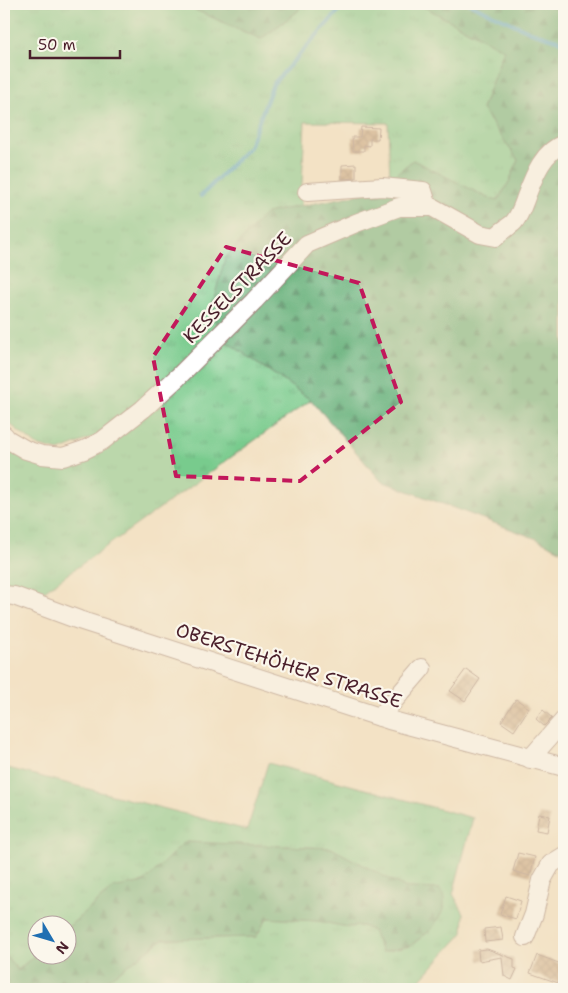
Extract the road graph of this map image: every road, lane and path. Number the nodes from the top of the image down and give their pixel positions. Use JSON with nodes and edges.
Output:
{"nodes":[{"id":1,"x":564,"y":144,"type":"edge"},
{"id":2,"x":307,"y":192,"type":"dead end"},
{"id":3,"x":428,"y":207,"type":"junction"},
{"id":4,"x":4,"y":435,"type":"edge"},
{"id":5,"x":4,"y":595,"type":"edge"},
{"id":6,"x":422,"y":668,"type":"dead end"},
{"id":7,"x":380,"y":717,"type":"junction"},
{"id":8,"x":564,"y":720,"type":"edge"},
{"id":9,"x":530,"y":759,"type":"junction"},
{"id":10,"x":564,"y":767,"type":"edge"},
{"id":11,"x":564,"y":856,"type":"edge"},
{"id":12,"x":525,"y":937,"type":"dead end"}],
"edges":[{"from":1,"to":3,"type":"street","name":"KESSELSTRASSE"},
{"from":2,"to":3,"type":"street"},
{"from":3,"to":4,"type":"street","name":"KESSELSTRASSE"},
{"from":5,"to":7,"type":"street","name":"OBERSTEHÖHER STRASSE"},
{"from":6,"to":7,"type":"street"},
{"from":7,"to":9,"type":"street","name":"OBERSTEHÖHER STRASSE"},
{"from":8,"to":9,"type":"street"},
{"from":9,"to":10,"type":"street","name":"OBERSTEHÖHER STRASSE"},
{"from":11,"to":12,"type":"street"}]}
